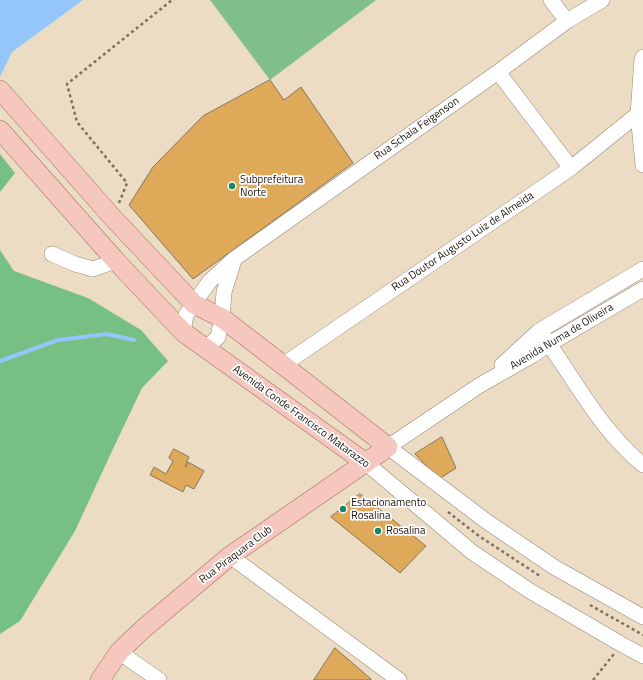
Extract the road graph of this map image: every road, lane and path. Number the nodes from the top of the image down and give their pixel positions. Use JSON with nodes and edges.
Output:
{"nodes":[{"id":1,"x":172,"y":0,"type":"edge"},
{"id":2,"x":551,"y":0,"type":"edge"},
{"id":3,"x":602,"y":0,"type":"edge"},
{"id":4,"x":567,"y":21,"type":"junction"},
{"id":5,"x":643,"y":57,"type":"edge"},
{"id":6,"x":498,"y":72,"type":"junction"},
{"id":7,"x":0,"y":90,"type":"edge"},
{"id":8,"x":638,"y":114,"type":"junction"},
{"id":9,"x":0,"y":130,"type":"edge"},
{"id":10,"x":643,"y":165,"type":"edge"},
{"id":11,"x":571,"y":168,"type":"junction"},
{"id":12,"x":113,"y":218,"type":"junction"},
{"id":13,"x":52,"y":254,"type":"dead end"},
{"id":14,"x":234,"y":259,"type":"junction"},
{"id":15,"x":116,"y":261,"type":"junction"},
{"id":16,"x":643,"y":269,"type":"edge"},
{"id":17,"x":643,"y":289,"type":"edge"},
{"id":18,"x":194,"y":304,"type":"junction"},
{"id":19,"x":222,"y":318,"type":"junction"},
{"id":20,"x":540,"y":331,"type":"junction"},
{"id":21,"x":183,"y":332,"type":"junction"},
{"id":22,"x":549,"y":344,"type":"junction"},
{"id":23,"x":206,"y":348,"type":"junction"},
{"id":24,"x":283,"y":365,"type":"junction"},
{"id":25,"x":480,"y":385,"type":"junction"},
{"id":26,"x":388,"y":447,"type":"junction"},
{"id":27,"x":366,"y":463,"type":"junction"},
{"id":28,"x":643,"y":465,"type":"edge"},
{"id":29,"x":230,"y":556,"type":"junction"},
{"id":30,"x":643,"y":617,"type":"edge"},
{"id":31,"x":621,"y":644,"type":"junction"},
{"id":32,"x":119,"y":652,"type":"junction"},
{"id":33,"x":643,"y":656,"type":"edge"},
{"id":34,"x":100,"y":680,"type":"edge"},
{"id":35,"x":159,"y":680,"type":"edge"},
{"id":36,"x":399,"y":680,"type":"edge"},
{"id":37,"x":593,"y":680,"type":"edge"}],
"edges":[{"from":1,"to":12,"type":"path"},
{"from":2,"to":4,"type":"street"},
{"from":3,"to":4,"type":"street","name":"Rua Schaia Feigenson"},
{"from":4,"to":6,"type":"street","name":"Rua Schaia Feigenson"},
{"from":5,"to":8,"type":"street"},
{"from":6,"to":11,"type":"street"},
{"from":6,"to":14,"type":"street","name":"Rua Schaia Feigenson"},
{"from":7,"to":12,"type":"main road"},
{"from":8,"to":10,"type":"street"},
{"from":8,"to":11,"type":"street","name":"Rua Doutor Augusto Luiz de Almeida"},
{"from":9,"to":15,"type":"main road","name":"Avenida Conde Francisco Matarazzo"},
{"from":11,"to":24,"type":"street","name":"Rua Doutor Augusto Luiz de Almeida"},
{"from":12,"to":18,"type":"main road"},
{"from":13,"to":15,"type":"street"},
{"from":14,"to":18,"type":"street","name":"Rua Schaia Feigenson"},
{"from":14,"to":19,"type":"street"},
{"from":15,"to":21,"type":"main road","name":"Avenida Conde Francisco Matarazzo"},
{"from":16,"to":20,"type":"street","name":"Avenida Numa de Oliveira"},
{"from":17,"to":22,"type":"street","name":"Avenida Numa de Oliveira"},
{"from":18,"to":19,"type":"main road"},
{"from":18,"to":21,"type":"street"},
{"from":19,"to":23,"type":"street"},
{"from":19,"to":24,"type":"main road"},
{"from":20,"to":22,"type":"street"},
{"from":20,"to":25,"type":"street","name":"Avenida Numa de Oliveira"},
{"from":21,"to":23,"type":"main road","name":"Avenida Conde Francisco Matarazzo"},
{"from":22,"to":25,"type":"street","name":"Avenida Numa de Oliveira"},
{"from":22,"to":28,"type":"street"},
{"from":23,"to":27,"type":"main road","name":"Avenida Conde Francisco Matarazzo"},
{"from":24,"to":26,"type":"main road"},
{"from":25,"to":26,"type":"street","name":"Avenida Numa de Oliveira"},
{"from":26,"to":27,"type":"main road","name":"Rua Piraquara Club"},
{"from":26,"to":30,"type":"street"},
{"from":27,"to":29,"type":"main road","name":"Rua Piraquara Club"},
{"from":27,"to":31,"type":"street","name":"Avenida Conde Francisco Matarazzo"},
{"from":29,"to":32,"type":"main road","name":"Rua Piraquara Club"},
{"from":29,"to":36,"type":"street"},
{"from":31,"to":33,"type":"street","name":"Avenida Conde Francisco Matarazzo"},
{"from":31,"to":37,"type":"path"},
{"from":32,"to":34,"type":"main road","name":"Rua Piraquara Club"},
{"from":32,"to":35,"type":"street"}]}
